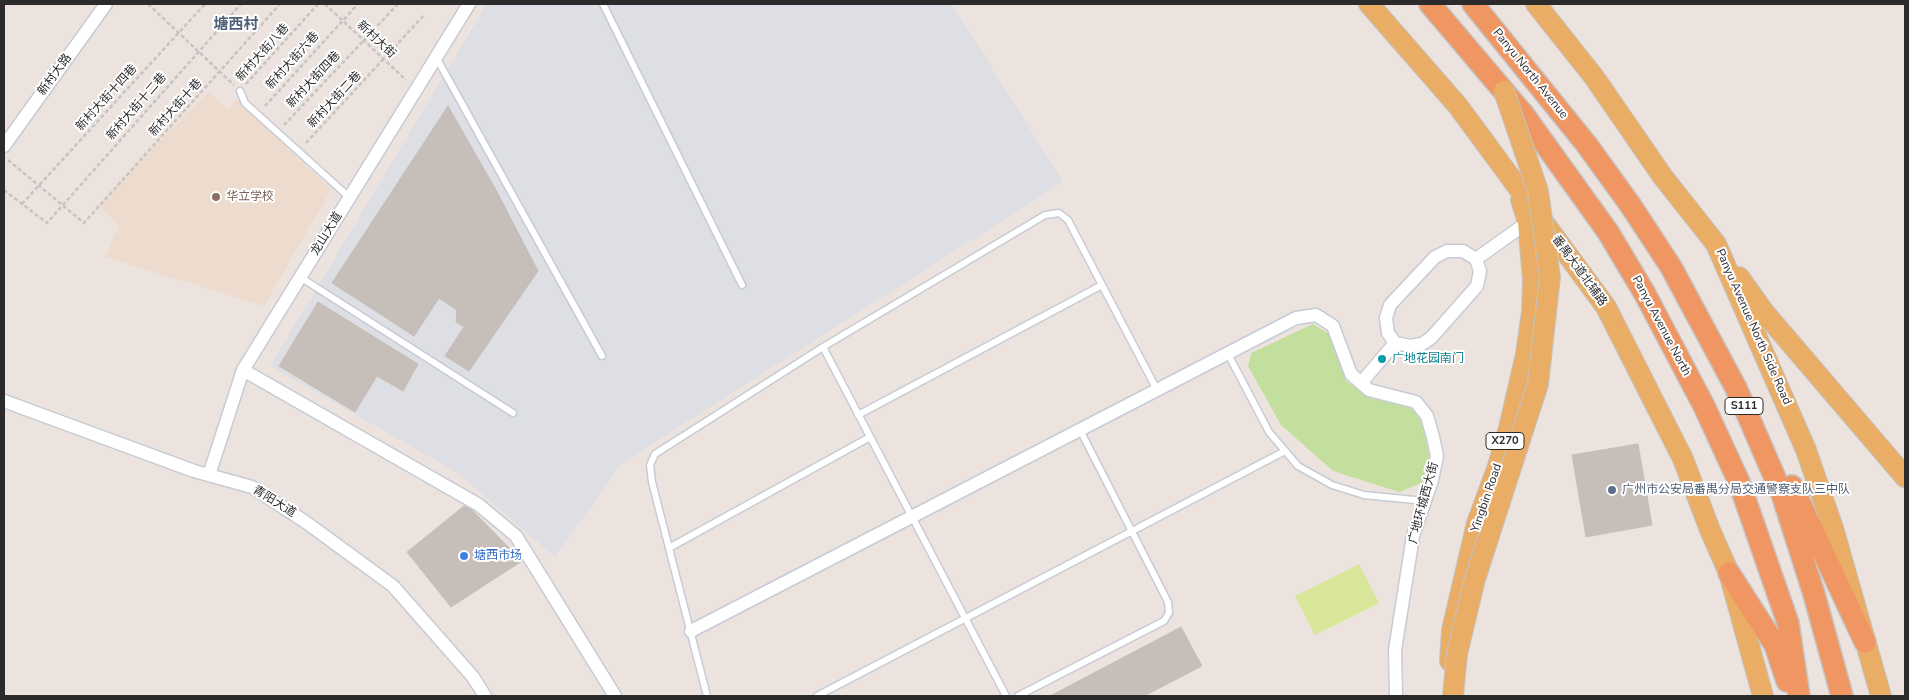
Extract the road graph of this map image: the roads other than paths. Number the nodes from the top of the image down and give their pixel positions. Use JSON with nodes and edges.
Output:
{"nodes":[{"id":1,"x":106,"y":4,"type":"edge"},
{"id":2,"x":469,"y":4,"type":"edge"},
{"id":3,"x":603,"y":4,"type":"edge"},
{"id":4,"x":1369,"y":4,"type":"edge"},
{"id":5,"x":1430,"y":4,"type":"edge"},
{"id":6,"x":1473,"y":4,"type":"edge"},
{"id":7,"x":1481,"y":4,"type":"edge"},
{"id":8,"x":1536,"y":4,"type":"edge"},
{"id":9,"x":1494,"y":30,"type":"junction"},
{"id":10,"x":436,"y":57,"type":"junction"},
{"id":11,"x":240,"y":91,"type":"road end"},
{"id":12,"x":1504,"y":91,"type":"junction"},
{"id":13,"x":4,"y":146,"type":"edge"},
{"id":14,"x":1515,"y":184,"type":"junction"},
{"id":15,"x":349,"y":197,"type":"junction"},
{"id":16,"x":1528,"y":222,"type":"junction"},
{"id":17,"x":1716,"y":244,"type":"junction"},
{"id":18,"x":1476,"y":259,"type":"junction"},
{"id":19,"x":300,"y":277,"type":"junction"},
{"id":20,"x":742,"y":285,"type":"dead end"},
{"id":21,"x":1102,"y":285,"type":"junction"},
{"id":22,"x":1395,"y":343,"type":"junction"},
{"id":23,"x":823,"y":347,"type":"junction"},
{"id":24,"x":1228,"y":354,"type":"junction"},
{"id":25,"x":602,"y":356,"type":"dead end"},
{"id":26,"x":244,"y":370,"type":"junction"},
{"id":27,"x":1361,"y":383,"type":"junction"},
{"id":28,"x":1736,"y":388,"type":"junction"},
{"id":29,"x":1157,"y":390,"type":"junction"},
{"id":30,"x":4,"y":401,"type":"edge"},
{"id":31,"x":513,"y":413,"type":"dead end"},
{"id":32,"x":858,"y":414,"type":"junction"},
{"id":33,"x":1080,"y":430,"type":"junction"},
{"id":34,"x":870,"y":437,"type":"junction"},
{"id":35,"x":1285,"y":451,"type":"junction"},
{"id":36,"x":209,"y":475,"type":"junction"},
{"id":37,"x":1905,"y":477,"type":"edge"},
{"id":38,"x":1426,"y":501,"type":"junction"},
{"id":39,"x":912,"y":517,"type":"junction"},
{"id":40,"x":1132,"y":532,"type":"junction"},
{"id":41,"x":669,"y":548,"type":"junction"},
{"id":42,"x":1729,"y":574,"type":"junction"},
{"id":43,"x":966,"y":619,"type":"junction"},
{"id":44,"x":691,"y":631,"type":"junction"},
{"id":45,"x":1865,"y":642,"type":"junction"},
{"id":46,"x":485,"y":696,"type":"edge"},
{"id":47,"x":615,"y":696,"type":"edge"},
{"id":48,"x":707,"y":696,"type":"edge"},
{"id":49,"x":817,"y":696,"type":"edge"},
{"id":50,"x":1006,"y":696,"type":"edge"},
{"id":51,"x":1018,"y":696,"type":"edge"},
{"id":52,"x":1396,"y":696,"type":"edge"},
{"id":53,"x":1453,"y":696,"type":"edge"},
{"id":54,"x":1763,"y":696,"type":"edge"},
{"id":55,"x":1792,"y":696,"type":"edge"},
{"id":56,"x":1799,"y":696,"type":"edge"},
{"id":57,"x":1842,"y":696,"type":"edge"},
{"id":58,"x":1881,"y":696,"type":"edge"}],
"edges":[{"from":1,"to":13,"type":"street","name":"新村大路"},
{"from":2,"to":10,"type":"street","name":"龙山大道"},
{"from":3,"to":20,"type":"lane"},
{"from":4,"to":14,"type":"main road","name":"番禺大道北辅路"},
{"from":5,"to":12,"type":"highway","name":"Panyu Avenue North","number":"S111"},
{"from":6,"to":9,"type":"highway","name":"Panyu North Avenue","number":"S111"},
{"from":7,"to":9,"type":"highway"},
{"from":8,"to":17,"type":"main road","name":"Panyu Avenue North Side Road"},
{"from":9,"to":28,"type":"highway","name":"Panyu North Avenue","number":"S111"},
{"from":10,"to":15,"type":"street","name":"龙山大道"},
{"from":10,"to":25,"type":"lane"},
{"from":11,"to":15,"type":"lane"},
{"from":12,"to":53,"type":"main road","bridge":true},
{"from":12,"to":56,"type":"highway","name":"Panyu Avenue North","number":"S111"},
{"from":14,"to":16,"type":"main road","name":"Yingbin Road","number":"X270"},
{"from":14,"to":42,"type":"main road","name":"番禺大道北辅路"},
{"from":15,"to":19,"type":"street","name":"龙山大道"},
{"from":16,"to":18,"type":"street"},
{"from":16,"to":53,"type":"main road","name":"Yingbin Road","number":"X270"},
{"from":17,"to":37,"type":"main road"},
{"from":17,"to":45,"type":"main road","name":"Panyu Avenue North Side Road"},
{"from":18,"to":22,"type":"street"},
{"from":18,"to":22,"type":"street"},
{"from":19,"to":26,"type":"street","name":"龙山大道"},
{"from":19,"to":31,"type":"lane"},
{"from":21,"to":23,"type":"lane"},
{"from":21,"to":29,"type":"lane"},
{"from":21,"to":32,"type":"lane"},
{"from":22,"to":27,"type":"street"},
{"from":23,"to":32,"type":"lane"},
{"from":23,"to":41,"type":"lane"},
{"from":24,"to":27,"type":"street"},
{"from":24,"to":29,"type":"street"},
{"from":24,"to":35,"type":"lane"},
{"from":26,"to":36,"type":"street","name":"龙山大道"},
{"from":26,"to":47,"type":"street"},
{"from":27,"to":38,"type":"street","name":"广地环城西大街"},
{"from":28,"to":45,"type":"highway"},
{"from":28,"to":57,"type":"highway","number":"S111"},
{"from":29,"to":33,"type":"street"},
{"from":30,"to":36,"type":"street","name":"青阳大道"},
{"from":32,"to":34,"type":"lane"},
{"from":33,"to":39,"type":"street"},
{"from":33,"to":40,"type":"lane"},
{"from":34,"to":39,"type":"lane"},
{"from":34,"to":41,"type":"lane"},
{"from":35,"to":38,"type":"lane"},
{"from":35,"to":40,"type":"lane"},
{"from":36,"to":46,"type":"street","name":"青阳大道"},
{"from":38,"to":52,"type":"street","name":"广地环城西大街"},
{"from":39,"to":43,"type":"lane"},
{"from":39,"to":44,"type":"street"},
{"from":40,"to":43,"type":"lane"},
{"from":40,"to":51,"type":"lane"},
{"from":41,"to":44,"type":"lane"},
{"from":42,"to":54,"type":"main road"},
{"from":42,"to":55,"type":"highway"},
{"from":43,"to":49,"type":"lane"},
{"from":43,"to":50,"type":"lane"},
{"from":44,"to":48,"type":"lane"},
{"from":45,"to":58,"type":"main road","name":"Panyu Avenue North Side Road"}]}
